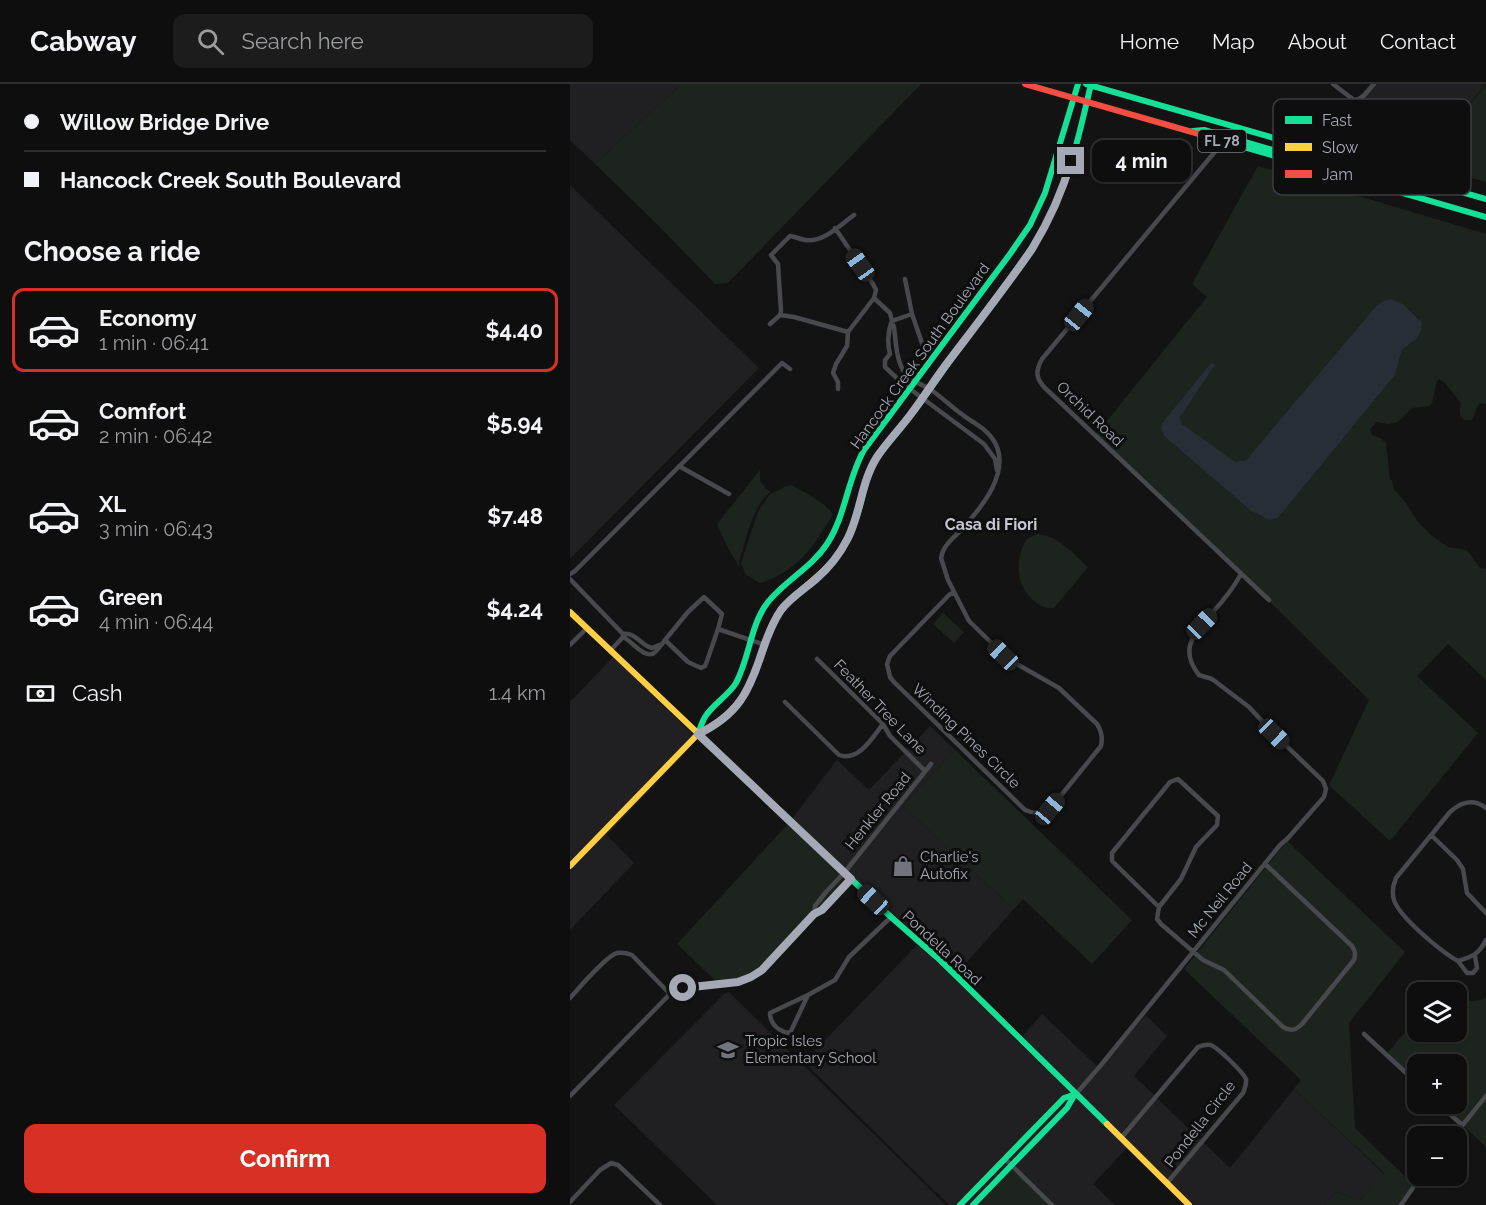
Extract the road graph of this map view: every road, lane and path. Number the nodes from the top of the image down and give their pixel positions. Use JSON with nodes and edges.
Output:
{"nodes":[{"id":1,"x":1025,"y":84,"type":"edge"},
{"id":2,"x":1078,"y":84,"type":"edge"},
{"id":3,"x":1089,"y":84,"type":"edge"},
{"id":4,"x":1334,"y":84,"type":"edge"},
{"id":5,"x":1374,"y":84,"type":"edge"},
{"id":6,"x":1074,"y":99,"type":"junction"},
{"id":7,"x":1353,"y":99,"type":"edge"},
{"id":8,"x":1360,"y":99,"type":"edge"},
{"id":9,"x":1087,"y":102,"type":"junction"},
{"id":10,"x":1185,"y":130,"type":"junction"},
{"id":11,"x":1273,"y":138,"type":"edge"},
{"id":12,"x":1223,"y":142,"type":"junction"},
{"id":13,"x":1273,"y":149,"type":"edge"},
{"id":14,"x":1273,"y":156,"type":"edge"},
{"id":15,"x":1409,"y":195,"type":"edge"},
{"id":16,"x":1471,"y":195,"type":"edge"},
{"id":17,"x":1486,"y":199,"type":"edge"},
{"id":18,"x":854,"y":215,"type":"dead end"},
{"id":19,"x":1486,"y":217,"type":"edge"},
{"id":20,"x":835,"y":228,"type":"junction"},
{"id":21,"x":905,"y":279,"type":"dead end"},
{"id":22,"x":874,"y":298,"type":"junction"},
{"id":23,"x":912,"y":314,"type":"junction"},
{"id":24,"x":780,"y":315,"type":"junction"},
{"id":25,"x":892,"y":322,"type":"junction"},
{"id":26,"x":770,"y":324,"type":"dead end"},
{"id":27,"x":848,"y":332,"type":"junction"},
{"id":28,"x":924,"y":349,"type":"dead end"},
{"id":29,"x":790,"y":369,"type":"dead end"},
{"id":30,"x":915,"y":382,"type":"junction"},
{"id":31,"x":910,"y":388,"type":"junction"},
{"id":32,"x":838,"y":389,"type":"dead end"},
{"id":33,"x":929,"y":389,"type":"junction"},
{"id":34,"x":922,"y":398,"type":"junction"},
{"id":35,"x":864,"y":450,"type":"junction"},
{"id":36,"x":876,"y":459,"type":"junction"},
{"id":37,"x":679,"y":466,"type":"junction"},
{"id":38,"x":997,"y":476,"type":"junction"},
{"id":39,"x":729,"y":494,"type":"dead end"},
{"id":40,"x":1241,"y":574,"type":"junction"},
{"id":41,"x":570,"y":576,"type":"edge"},
{"id":42,"x":954,"y":592,"type":"junction"},
{"id":43,"x":1269,"y":600,"type":"dead end"},
{"id":44,"x":570,"y":612,"type":"edge"},
{"id":45,"x":587,"y":628,"type":"junction"},
{"id":46,"x":718,"y":629,"type":"junction"},
{"id":47,"x":623,"y":635,"type":"junction"},
{"id":48,"x":750,"y":640,"type":"junction"},
{"id":49,"x":663,"y":642,"type":"junction"},
{"id":50,"x":570,"y":645,"type":"edge"},
{"id":51,"x":765,"y":645,"type":"junction"},
{"id":52,"x":610,"y":651,"type":"junction"},
{"id":53,"x":817,"y":659,"type":"dead end"},
{"id":54,"x":785,"y":702,"type":"dead end"},
{"id":55,"x":883,"y":724,"type":"junction"},
{"id":56,"x":698,"y":734,"type":"junction"},
{"id":57,"x":932,"y":764,"type":"dead end"},
{"id":58,"x":925,"y":771,"type":"junction"},
{"id":59,"x":1486,"y":808,"type":"edge"},
{"id":60,"x":1431,"y":836,"type":"junction"},
{"id":61,"x":1265,"y":864,"type":"junction"},
{"id":62,"x":570,"y":866,"type":"edge"},
{"id":63,"x":844,"y":873,"type":"junction"},
{"id":64,"x":851,"y":879,"type":"junction"},
{"id":65,"x":1159,"y":907,"type":"junction"},
{"id":66,"x":1486,"y":913,"type":"edge"},
{"id":67,"x":814,"y":914,"type":"junction"},
{"id":68,"x":891,"y":917,"type":"junction"},
{"id":69,"x":1486,"y":940,"type":"edge"},
{"id":70,"x":1194,"y":952,"type":"junction"},
{"id":71,"x":1475,"y":956,"type":"junction"},
{"id":72,"x":1458,"y":961,"type":"junction"},
{"id":73,"x":670,"y":994,"type":"junction"},
{"id":74,"x":808,"y":995,"type":"junction"},
{"id":75,"x":570,"y":998,"type":"edge"},
{"id":76,"x":1364,"y":1034,"type":"dead end"},
{"id":77,"x":1407,"y":1074,"type":"edge"},
{"id":78,"x":1076,"y":1094,"type":"junction"},
{"id":79,"x":570,"y":1096,"type":"edge"},
{"id":80,"x":1486,"y":1096,"type":"edge"},
{"id":81,"x":1450,"y":1114,"type":"edge"},
{"id":82,"x":1462,"y":1125,"type":"joint"},
{"id":83,"x":1031,"y":1132,"type":"junction"},
{"id":84,"x":1038,"y":1138,"type":"junction"},
{"id":85,"x":1121,"y":1138,"type":"junction"},
{"id":86,"x":1005,"y":1159,"type":"junction"},
{"id":87,"x":1011,"y":1166,"type":"junction"},
{"id":88,"x":1167,"y":1183,"type":"junction"},
{"id":89,"x":1414,"y":1186,"type":"edge"},
{"id":90,"x":570,"y":1202,"type":"edge"},
{"id":91,"x":660,"y":1205,"type":"edge"},
{"id":92,"x":960,"y":1205,"type":"edge"},
{"id":93,"x":973,"y":1205,"type":"edge"},
{"id":94,"x":1052,"y":1205,"type":"edge"},
{"id":95,"x":1190,"y":1205,"type":"edge"},
{"id":96,"x":1401,"y":1205,"type":"edge"}],
"edges":[{"from":1,"to":6,"type":"street","number":"FL 78"},
{"from":2,"to":6,"type":"street","name":"Hancock Creek South Boulevard"},
{"from":3,"to":9,"type":"street","name":"Hancock Creek South Boulevard"},
{"from":3,"to":11,"type":"street","number":"FL 78"},
{"from":4,"to":7,"type":"street"},
{"from":5,"to":8,"type":"street"},
{"from":6,"to":9,"type":"street","number":"FL 78"},
{"from":6,"to":30,"type":"street","name":"Hancock Creek South Boulevard"},
{"from":9,"to":10,"type":"street","number":"FL 78"},
{"from":9,"to":33,"type":"street","name":"Hancock Creek South Boulevard"},
{"from":10,"to":12,"type":"street","number":"FL 78"},
{"from":10,"to":13,"type":"street"},
{"from":12,"to":14,"type":"street","number":"FL 78"},
{"from":12,"to":40,"type":"street","name":"Orchid Road"},
{"from":15,"to":19,"type":"street","number":"FL 78"},
{"from":16,"to":17,"type":"street","number":"FL 78"},
{"from":18,"to":20,"type":"street"},
{"from":20,"to":22,"type":"street"},
{"from":20,"to":24,"type":"street"},
{"from":21,"to":23,"type":"street"},
{"from":22,"to":25,"type":"street"},
{"from":22,"to":27,"type":"street"},
{"from":23,"to":25,"type":"street"},
{"from":23,"to":28,"type":"street"},
{"from":24,"to":26,"type":"street"},
{"from":24,"to":27,"type":"street"},
{"from":25,"to":30,"type":"street"},
{"from":25,"to":31,"type":"street"},
{"from":27,"to":32,"type":"street"},
{"from":29,"to":37,"type":"street"},
{"from":30,"to":31,"type":"street","name":"Hancock Creek South Boulevard"},
{"from":30,"to":33,"type":"street","name":"Winding Pines Circle"},
{"from":31,"to":34,"type":"street"},
{"from":31,"to":35,"type":"street","name":"Hancock Creek South Boulevard"},
{"from":33,"to":34,"type":"street","name":"Hancock Creek South Boulevard"},
{"from":33,"to":38,"type":"street","name":"Winding Pines Circle"},
{"from":34,"to":36,"type":"street","name":"Hancock Creek South Boulevard"},
{"from":34,"to":38,"type":"street"},
{"from":35,"to":36,"type":"street"},
{"from":35,"to":48,"type":"street","name":"Hancock Creek South Boulevard"},
{"from":36,"to":51,"type":"street","name":"Hancock Creek South Boulevard"},
{"from":37,"to":39,"type":"street"},
{"from":37,"to":41,"type":"street"},
{"from":38,"to":42,"type":"street","name":"Winding Pines Circle"},
{"from":40,"to":43,"type":"street","name":"Orchid Road"},
{"from":40,"to":61,"type":"street","name":"Mc Neil Road"},
{"from":41,"to":47,"type":"street"},
{"from":42,"to":42,"type":"street","name":"Winding Pines Circle"},
{"from":44,"to":45,"type":"street","name":"Pondella Road"},
{"from":45,"to":50,"type":"street"},
{"from":45,"to":52,"type":"street","name":"Pondella Road"},
{"from":46,"to":48,"type":"street"},
{"from":46,"to":49,"type":"street"},
{"from":46,"to":49,"type":"street"},
{"from":47,"to":49,"type":"street"},
{"from":47,"to":52,"type":"street"},
{"from":48,"to":51,"type":"street"},
{"from":48,"to":56,"type":"street","name":"Hancock Creek South Boulevard"},
{"from":51,"to":56,"type":"street","name":"Hancock Creek South Boulevard"},
{"from":52,"to":56,"type":"street","name":"Pondella Road"},
{"from":53,"to":55,"type":"street","name":"Feather Tree Lane"},
{"from":54,"to":55,"type":"street"},
{"from":55,"to":58,"type":"street","name":"Feather Tree Lane"},
{"from":56,"to":62,"type":"street"},
{"from":56,"to":63,"type":"street","name":"Pondella Road"},
{"from":57,"to":58,"type":"street","name":"Henkler Road"},
{"from":58,"to":63,"type":"street","name":"Henkler Road"},
{"from":59,"to":60,"type":"street"},
{"from":60,"to":66,"type":"street"},
{"from":60,"to":72,"type":"street"},
{"from":61,"to":70,"type":"street","name":"Mc Neil Road"},
{"from":61,"to":70,"type":"street"},
{"from":63,"to":64,"type":"street","name":"Pondella Road"},
{"from":63,"to":67,"type":"street","name":"Henkler Road"},
{"from":64,"to":67,"type":"street"},
{"from":64,"to":68,"type":"street","name":"Pondella Road"},
{"from":65,"to":65,"type":"street"},
{"from":65,"to":70,"type":"street"},
{"from":67,"to":73,"type":"street"},
{"from":68,"to":74,"type":"street"},
{"from":68,"to":78,"type":"street","name":"Pondella Road"},
{"from":69,"to":71,"type":"street"},
{"from":70,"to":78,"type":"street","name":"Mc Neil Road"},
{"from":71,"to":72,"type":"street"},
{"from":71,"to":72,"type":"street"},
{"from":73,"to":75,"type":"street"},
{"from":73,"to":79,"type":"street"},
{"from":74,"to":74,"type":"street"},
{"from":76,"to":77,"type":"street"},
{"from":78,"to":83,"type":"street"},
{"from":78,"to":84,"type":"street"},
{"from":78,"to":85,"type":"street","name":"Pondella Road"},
{"from":80,"to":82,"type":"street"},
{"from":81,"to":82,"type":"street"},
{"from":83,"to":84,"type":"street"},
{"from":83,"to":86,"type":"street"},
{"from":84,"to":87,"type":"street"},
{"from":85,"to":88,"type":"street","name":"Pondella Road"},
{"from":85,"to":88,"type":"street","name":"Pondella Circle"},
{"from":86,"to":87,"type":"street"},
{"from":86,"to":92,"type":"street"},
{"from":87,"to":93,"type":"street"},
{"from":87,"to":94,"type":"street"},
{"from":88,"to":95,"type":"street","name":"Pondella Road"},
{"from":89,"to":96,"type":"street"},
{"from":90,"to":91,"type":"street"}]}
